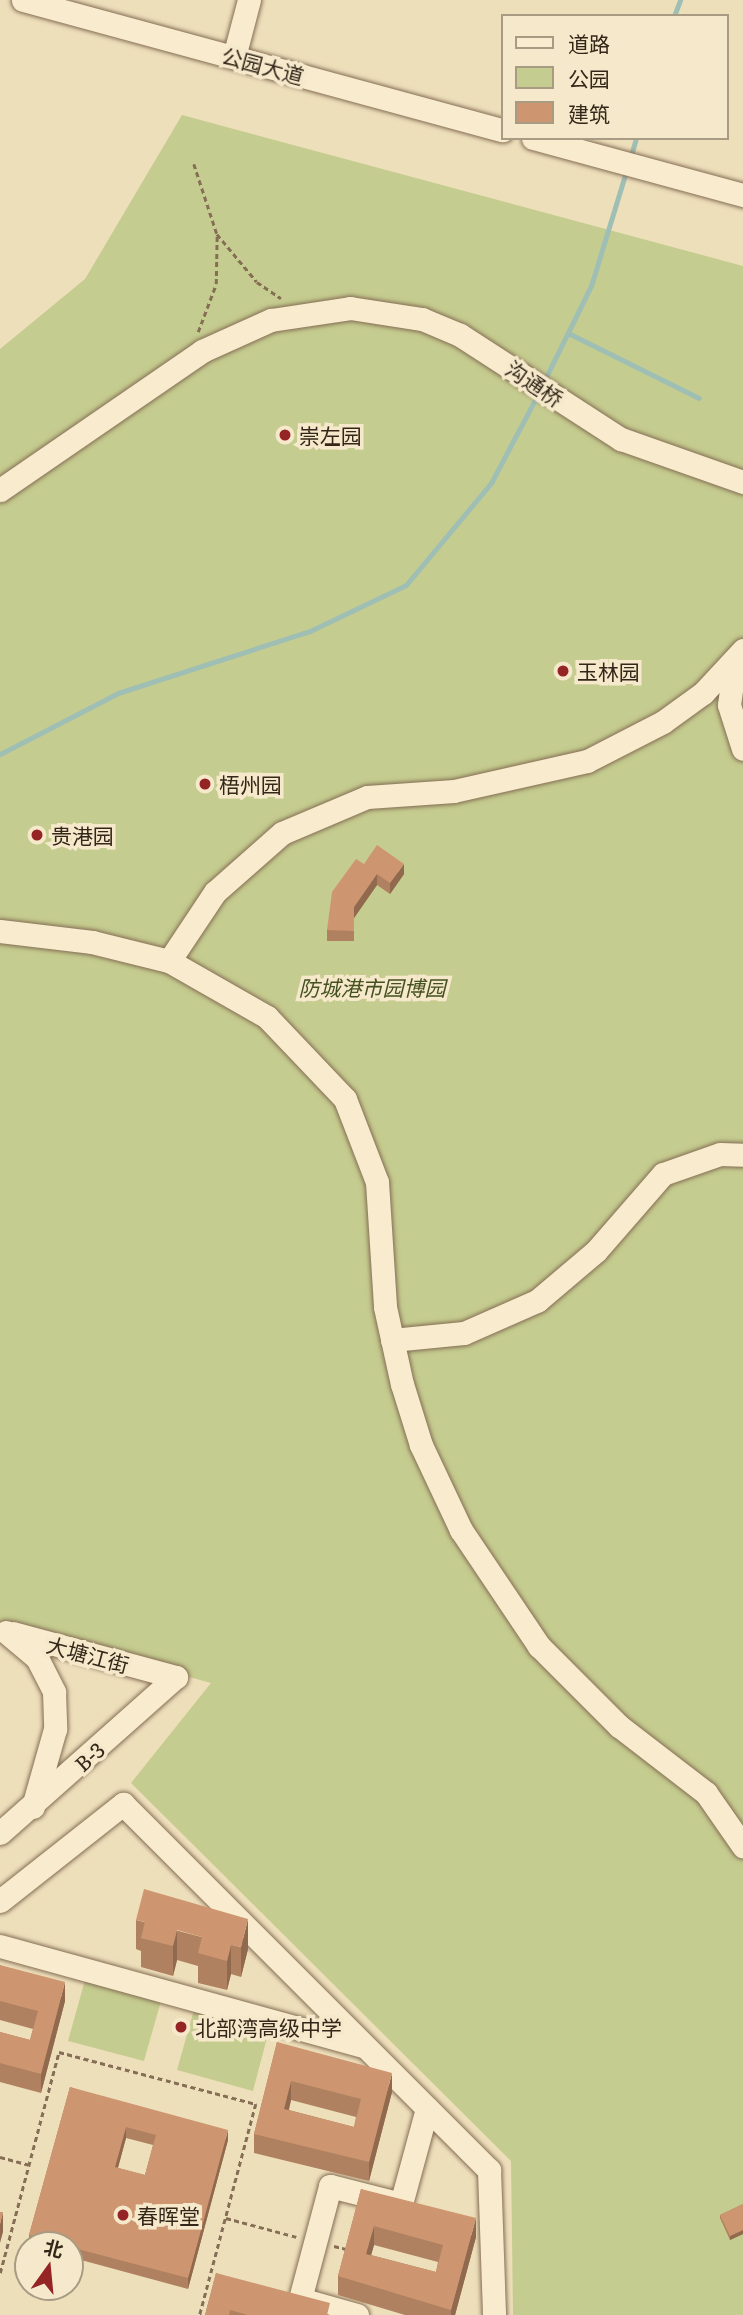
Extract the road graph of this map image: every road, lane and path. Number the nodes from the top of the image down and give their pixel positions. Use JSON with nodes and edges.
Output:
{"nodes":[{"id":1,"x":23,"y":0,"type":"edge"},
{"id":2,"x":249,"y":0,"type":"edge"},
{"id":3,"x":233,"y":57,"type":"junction"},
{"id":4,"x":502,"y":130,"type":"edge"},
{"id":5,"x":540,"y":140,"type":"edge"},
{"id":6,"x":194,"y":164,"type":"dead end"},
{"id":7,"x":743,"y":195,"type":"edge"},
{"id":8,"x":217,"y":234,"type":"junction"},
{"id":9,"x":313,"y":311,"type":"junction"},
{"id":10,"x":183,"y":364,"type":"junction"},
{"id":11,"x":743,"y":482,"type":"edge"},
{"id":12,"x":0,"y":491,"type":"edge"},
{"id":13,"x":739,"y":655,"type":"edge"},
{"id":14,"x":743,"y":749,"type":"edge"},
{"id":15,"x":0,"y":931,"type":"edge"},
{"id":16,"x":169,"y":961,"type":"junction"},
{"id":17,"x":743,"y":1155,"type":"edge"},
{"id":18,"x":392,"y":1340,"type":"junction"},
{"id":19,"x":3,"y":1631,"type":"edge"},
{"id":20,"x":176,"y":1678,"type":"joint"},
{"id":21,"x":33,"y":1807,"type":"junction"},
{"id":22,"x":0,"y":1833,"type":"edge"},
{"id":23,"x":743,"y":1846,"type":"edge"},
{"id":24,"x":0,"y":1901,"type":"edge"},
{"id":25,"x":0,"y":1946,"type":"edge"},
{"id":26,"x":366,"y":2047,"type":"junction"},
{"id":27,"x":427,"y":2108,"type":"junction"},
{"id":28,"x":0,"y":2157,"type":"edge"},
{"id":29,"x":29,"y":2165,"type":"junction"},
{"id":30,"x":226,"y":2218,"type":"junction"},
{"id":31,"x":315,"y":2242,"type":"junction"},
{"id":32,"x":346,"y":2249,"type":"edge"},
{"id":33,"x":0,"y":2273,"type":"edge"},
{"id":34,"x":200,"y":2315,"type":"edge"},
{"id":35,"x":357,"y":2315,"type":"edge"},
{"id":36,"x":494,"y":2315,"type":"edge"}],
"edges":[{"from":1,"to":3,"type":"street","name":"公园大道"},
{"from":2,"to":3,"type":"street"},
{"from":3,"to":4,"type":"street","name":"公园大道"},
{"from":5,"to":7,"type":"street"},
{"from":6,"to":8,"type":"path"},
{"from":8,"to":9,"type":"path"},
{"from":8,"to":10,"type":"path"},
{"from":9,"to":10,"type":"street","name":"沟通桥"},
{"from":9,"to":11,"type":"street","name":"沟通桥"},
{"from":10,"to":12,"type":"street","name":"沟通桥"},
{"from":13,"to":14,"type":"street"},
{"from":13,"to":16,"type":"street"},
{"from":15,"to":16,"type":"street"},
{"from":16,"to":18,"type":"street"},
{"from":17,"to":18,"type":"street"},
{"from":18,"to":23,"type":"street"},
{"from":19,"to":20,"type":"street","name":"大塘江街"},
{"from":19,"to":21,"type":"street"},
{"from":20,"to":21,"type":"street","name":"B-3"},
{"from":21,"to":22,"type":"street","name":"B-3"},
{"from":24,"to":26,"type":"street"},
{"from":25,"to":26,"type":"street"},
{"from":26,"to":27,"type":"street"},
{"from":27,"to":31,"type":"street"},
{"from":27,"to":36,"type":"street"},
{"from":28,"to":29,"type":"path"},
{"from":29,"to":30,"type":"path"},
{"from":29,"to":33,"type":"path"},
{"from":30,"to":31,"type":"path"},
{"from":30,"to":34,"type":"path"},
{"from":31,"to":32,"type":"path"},
{"from":31,"to":35,"type":"street"}]}
